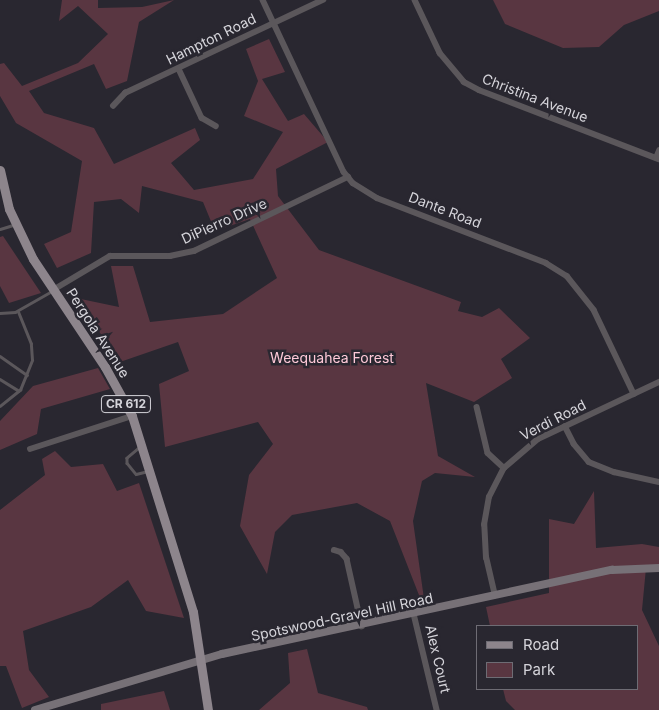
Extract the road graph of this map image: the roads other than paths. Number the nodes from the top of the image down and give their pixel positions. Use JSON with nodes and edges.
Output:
{"nodes":[{"id":1,"x":262,"y":0,"type":"edge"},
{"id":2,"x":323,"y":0,"type":"edge"},
{"id":3,"x":415,"y":0,"type":"edge"},
{"id":4,"x":274,"y":23,"type":"junction"},
{"id":5,"x":179,"y":69,"type":"junction"},
{"id":6,"x":113,"y":106,"type":"dead end"},
{"id":7,"x":216,"y":126,"type":"dead end"},
{"id":8,"x":659,"y":151,"type":"edge"},
{"id":9,"x":658,"y":158,"type":"edge"},
{"id":10,"x":0,"y":170,"type":"edge"},
{"id":11,"x":348,"y":177,"type":"junction"},
{"id":12,"x":15,"y":224,"type":"junction"},
{"id":13,"x":0,"y":229,"type":"edge"},
{"id":14,"x":53,"y":290,"type":"junction"},
{"id":15,"x":18,"y":311,"type":"junction"},
{"id":16,"x":0,"y":313,"type":"edge"},
{"id":17,"x":0,"y":356,"type":"edge"},
{"id":18,"x":27,"y":375,"type":"junction"},
{"id":19,"x":0,"y":379,"type":"edge"},
{"id":20,"x":659,"y":382,"type":"edge"},
{"id":21,"x":19,"y":392,"type":"junction"},
{"id":22,"x":634,"y":394,"type":"junction"},
{"id":23,"x":1,"y":405,"type":"edge"},
{"id":24,"x":477,"y":408,"type":"dead end"},
{"id":25,"x":132,"y":416,"type":"junction"},
{"id":26,"x":565,"y":426,"type":"junction"},
{"id":27,"x":141,"y":446,"type":"junction"},
{"id":28,"x":30,"y":449,"type":"dead end"},
{"id":29,"x":504,"y":468,"type":"junction"},
{"id":30,"x":149,"y":470,"type":"junction"},
{"id":31,"x":659,"y":482,"type":"edge"},
{"id":32,"x":334,"y":550,"type":"dead end"},
{"id":33,"x":659,"y":568,"type":"edge"},
{"id":34,"x":495,"y":596,"type":"junction"},
{"id":35,"x":414,"y":614,"type":"junction"},
{"id":36,"x":362,"y":626,"type":"junction"},
{"id":37,"x":202,"y":660,"type":"junction"},
{"id":38,"x":35,"y":710,"type":"edge"},
{"id":39,"x":208,"y":710,"type":"edge"},
{"id":40,"x":437,"y":710,"type":"edge"}],
"edges":[{"from":1,"to":4,"type":"street","name":"Dante Road"},
{"from":2,"to":4,"type":"street","name":"Hampton Road"},
{"from":3,"to":9,"type":"street","name":"Christina Avenue"},
{"from":4,"to":5,"type":"street","name":"Hampton Road"},
{"from":4,"to":11,"type":"street","name":"Dante Road"},
{"from":5,"to":6,"type":"street","name":"Hampton Road"},
{"from":5,"to":7,"type":"street"},
{"from":8,"to":9,"type":"street"},
{"from":10,"to":12,"type":"main road","name":"Pergola Avenue","number":"CR 612"},
{"from":11,"to":14,"type":"street","name":"DiPierro Drive"},
{"from":11,"to":22,"type":"street","name":"Dante Road"},
{"from":12,"to":13,"type":"lane"},
{"from":12,"to":14,"type":"main road","name":"Pergola Avenue","number":"CR 612"},
{"from":14,"to":15,"type":"lane"},
{"from":14,"to":25,"type":"main road","name":"Pergola Avenue","number":"CR 612"},
{"from":15,"to":16,"type":"lane"},
{"from":15,"to":18,"type":"lane"},
{"from":17,"to":18,"type":"lane"},
{"from":18,"to":21,"type":"lane"},
{"from":19,"to":21,"type":"lane"},
{"from":20,"to":22,"type":"street","name":"Verdi Road"},
{"from":21,"to":23,"type":"lane"},
{"from":22,"to":26,"type":"street","name":"Verdi Road"},
{"from":24,"to":29,"type":"street"},
{"from":25,"to":27,"type":"main road","name":"Pergola Avenue","number":"CR 612"},
{"from":25,"to":28,"type":"street"},
{"from":26,"to":29,"type":"street","name":"Verdi Road"},
{"from":26,"to":31,"type":"street"},
{"from":27,"to":30,"type":"main road","name":"Pergola Avenue","number":"CR 612"},
{"from":27,"to":30,"type":"lane"},
{"from":29,"to":34,"type":"street","name":"Verdi Road"},
{"from":30,"to":37,"type":"main road","name":"Pergola Avenue","number":"CR 612"},
{"from":32,"to":36,"type":"street"},
{"from":33,"to":34,"type":"street","name":"Spotswood-Gravel Hill Road"},
{"from":34,"to":35,"type":"street","name":"Spotswood-Gravel Hill Road"},
{"from":35,"to":36,"type":"street","name":"Spotswood-Gravel Hill Road"},
{"from":35,"to":40,"type":"street","name":"Alex Court"},
{"from":36,"to":37,"type":"street","name":"Spotswood-Gravel Hill Road"},
{"from":37,"to":38,"type":"street","name":"Spotswood-Gravel Hill Road"},
{"from":37,"to":39,"type":"main road","number":"CR 612"}]}
